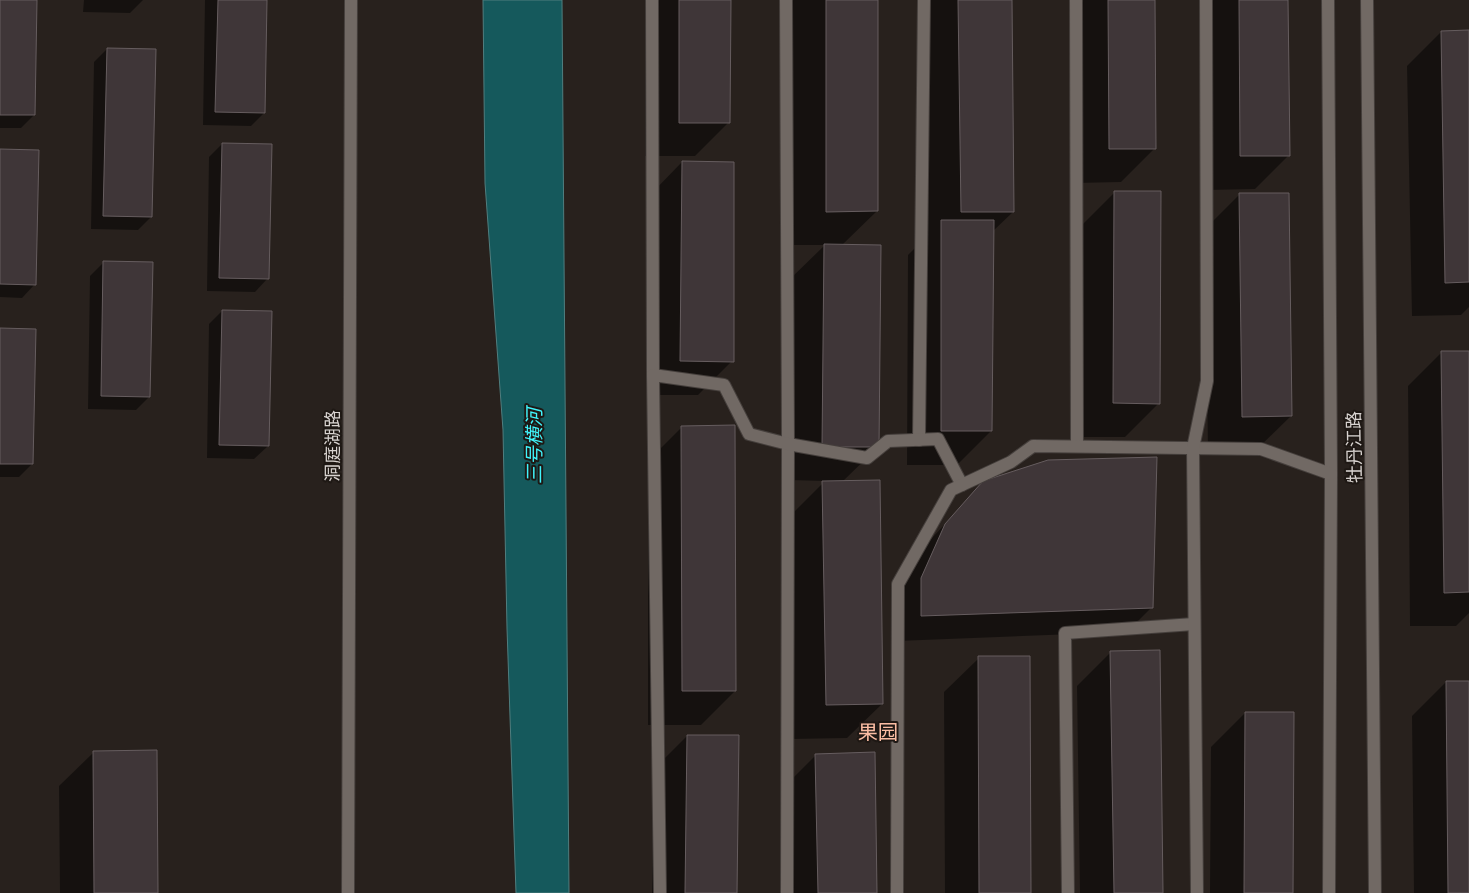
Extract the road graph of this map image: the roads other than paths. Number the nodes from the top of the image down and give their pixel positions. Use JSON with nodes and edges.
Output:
{"nodes":[{"id":1,"x":351,"y":0,"type":"edge"},
{"id":2,"x":652,"y":0,"type":"edge"},
{"id":3,"x":786,"y":0,"type":"edge"},
{"id":4,"x":924,"y":0,"type":"edge"},
{"id":5,"x":1076,"y":0,"type":"edge"},
{"id":6,"x":1206,"y":0,"type":"edge"},
{"id":7,"x":1328,"y":0,"type":"edge"},
{"id":8,"x":1367,"y":0,"type":"edge"},
{"id":9,"x":653,"y":375,"type":"junction"},
{"id":10,"x":919,"y":440,"type":"junction"},
{"id":11,"x":788,"y":444,"type":"junction"},
{"id":12,"x":1077,"y":446,"type":"junction"},
{"id":13,"x":1193,"y":448,"type":"junction"},
{"id":14,"x":1331,"y":474,"type":"junction"},
{"id":15,"x":962,"y":485,"type":"junction"},
{"id":16,"x":1194,"y":624,"type":"junction"},
{"id":17,"x":348,"y":893,"type":"edge"},
{"id":18,"x":660,"y":893,"type":"edge"},
{"id":19,"x":787,"y":893,"type":"edge"},
{"id":20,"x":898,"y":893,"type":"edge"},
{"id":21,"x":1068,"y":893,"type":"edge"},
{"id":22,"x":1197,"y":893,"type":"edge"},
{"id":23,"x":1329,"y":893,"type":"edge"},
{"id":24,"x":1375,"y":893,"type":"edge"}],
"edges":[{"from":1,"to":17,"type":"street","name":"洞庭湖路"},
{"from":2,"to":9,"type":"street"},
{"from":3,"to":11,"type":"street"},
{"from":4,"to":10,"type":"street"},
{"from":5,"to":12,"type":"street"},
{"from":6,"to":13,"type":"street"},
{"from":7,"to":14,"type":"street","name":"牡丹江路"},
{"from":8,"to":24,"type":"street","name":"牡丹江路"},
{"from":9,"to":11,"type":"street"},
{"from":9,"to":18,"type":"street"},
{"from":10,"to":11,"type":"street"},
{"from":10,"to":15,"type":"street"},
{"from":11,"to":19,"type":"street"},
{"from":12,"to":13,"type":"street"},
{"from":12,"to":15,"type":"street"},
{"from":13,"to":14,"type":"street"},
{"from":13,"to":16,"type":"street"},
{"from":14,"to":23,"type":"street","name":"牡丹江路"},
{"from":15,"to":20,"type":"street"},
{"from":16,"to":21,"type":"street"},
{"from":16,"to":22,"type":"street"}]}
